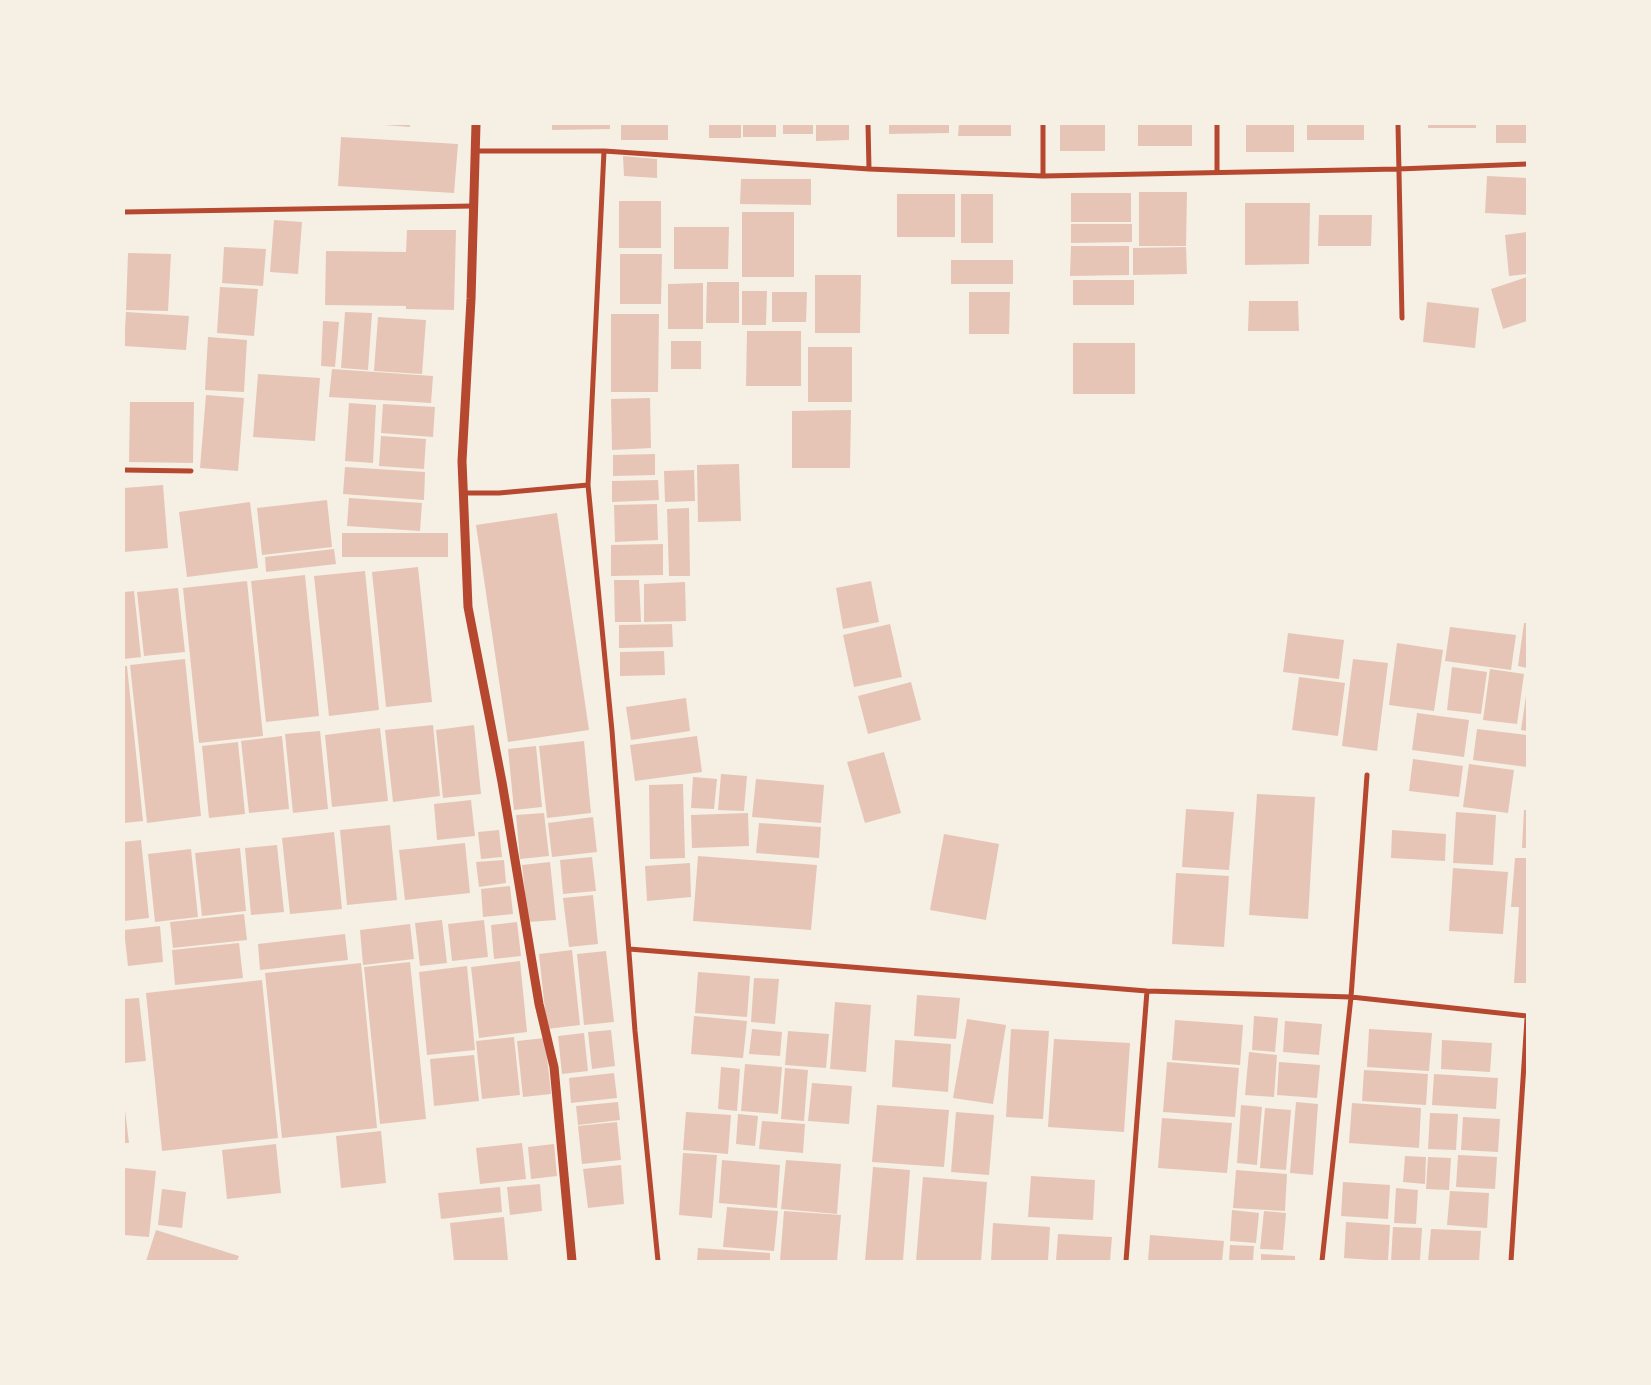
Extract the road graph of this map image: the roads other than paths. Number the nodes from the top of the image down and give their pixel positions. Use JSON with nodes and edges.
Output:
{"nodes":[{"id":1,"x":476,"y":124,"type":"edge"},
{"id":2,"x":868,"y":124,"type":"edge"},
{"id":3,"x":1043,"y":124,"type":"edge"},
{"id":4,"x":1217,"y":124,"type":"edge"},
{"id":5,"x":1398,"y":124,"type":"edge"},
{"id":6,"x":475,"y":151,"type":"junction"},
{"id":7,"x":604,"y":151,"type":"junction"},
{"id":8,"x":1527,"y":164,"type":"edge"},
{"id":9,"x":869,"y":169,"type":"junction"},
{"id":10,"x":1398,"y":169,"type":"junction"},
{"id":11,"x":1217,"y":172,"type":"junction"},
{"id":12,"x":1043,"y":176,"type":"junction"},
{"id":13,"x":473,"y":206,"type":"junction"},
{"id":14,"x":124,"y":212,"type":"edge"},
{"id":15,"x":1402,"y":318,"type":"dead end"},
{"id":16,"x":124,"y":470,"type":"edge"},
{"id":17,"x":191,"y":471,"type":"dead end"},
{"id":18,"x":588,"y":485,"type":"junction"},
{"id":19,"x":463,"y":493,"type":"junction"},
{"id":20,"x":1366,"y":775,"type":"dead end"},
{"id":21,"x":629,"y":949,"type":"junction"},
{"id":22,"x":1147,"y":991,"type":"junction"},
{"id":23,"x":1351,"y":997,"type":"junction"},
{"id":24,"x":1527,"y":1018,"type":"edge"},
{"id":25,"x":572,"y":1261,"type":"edge"},
{"id":26,"x":658,"y":1261,"type":"edge"},
{"id":27,"x":1126,"y":1261,"type":"edge"},
{"id":28,"x":1322,"y":1261,"type":"edge"},
{"id":29,"x":1511,"y":1261,"type":"edge"}],
"edges":[{"from":1,"to":6,"type":"street"},
{"from":2,"to":9,"type":"street"},
{"from":3,"to":12,"type":"street"},
{"from":4,"to":11,"type":"street"},
{"from":5,"to":10,"type":"street"},
{"from":6,"to":7,"type":"street"},
{"from":6,"to":13,"type":"street"},
{"from":7,"to":9,"type":"street"},
{"from":7,"to":18,"type":"street"},
{"from":8,"to":10,"type":"street"},
{"from":9,"to":12,"type":"street"},
{"from":10,"to":11,"type":"street"},
{"from":10,"to":15,"type":"street"},
{"from":11,"to":12,"type":"street"},
{"from":13,"to":14,"type":"street"},
{"from":13,"to":19,"type":"street"},
{"from":16,"to":17,"type":"street"},
{"from":18,"to":19,"type":"street"},
{"from":18,"to":21,"type":"street"},
{"from":19,"to":25,"type":"street"},
{"from":20,"to":23,"type":"street"},
{"from":21,"to":22,"type":"street"},
{"from":21,"to":26,"type":"street"},
{"from":22,"to":23,"type":"street"},
{"from":22,"to":27,"type":"street"},
{"from":23,"to":24,"type":"street"},
{"from":23,"to":28,"type":"street"},
{"from":24,"to":29,"type":"street"}]}
